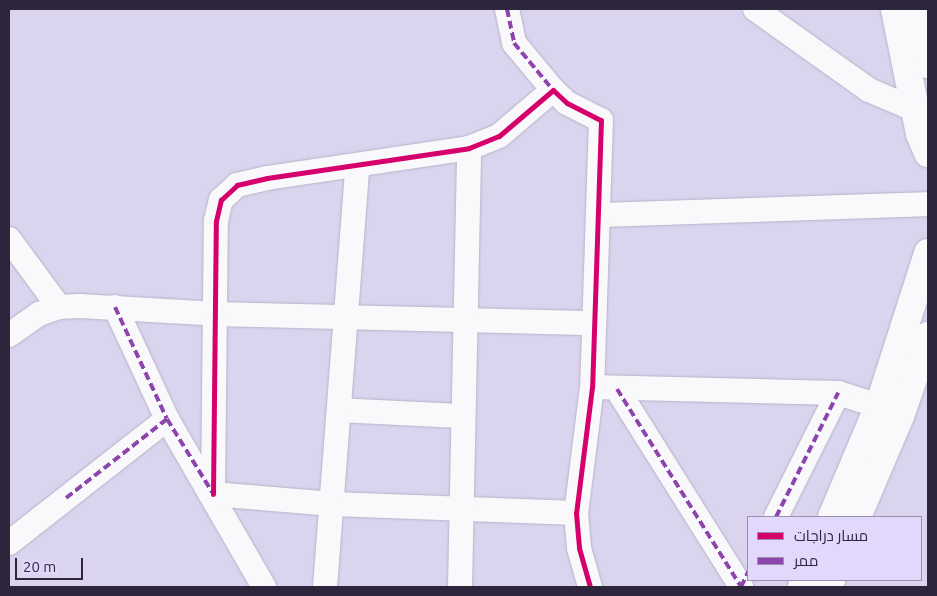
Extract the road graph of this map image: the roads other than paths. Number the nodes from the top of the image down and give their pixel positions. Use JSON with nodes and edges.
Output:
{"nodes":[{"id":1,"x":507,"y":9,"type":"edge"},
{"id":2,"x":755,"y":9,"type":"edge"},
{"id":3,"x":895,"y":9,"type":"edge"},
{"id":4,"x":914,"y":9,"type":"edge"},
{"id":5,"x":928,"y":64,"type":"edge"},
{"id":6,"x":553,"y":90,"type":"junction"},
{"id":7,"x":916,"y":110,"type":"junction"},
{"id":8,"x":469,"y":148,"type":"junction"},
{"id":9,"x":928,"y":153,"type":"edge"},
{"id":10,"x":357,"y":167,"type":"junction"},
{"id":11,"x":928,"y":204,"type":"edge"},
{"id":12,"x":598,"y":215,"type":"junction"},
{"id":13,"x":9,"y":239,"type":"edge"},
{"id":14,"x":928,"y":253,"type":"edge"},
{"id":15,"x":115,"y":307,"type":"junction"},
{"id":16,"x":59,"y":308,"type":"junction"},
{"id":17,"x":217,"y":314,"type":"junction"},
{"id":18,"x":345,"y":317,"type":"junction"},
{"id":19,"x":466,"y":319,"type":"junction"},
{"id":20,"x":594,"y":322,"type":"junction"},
{"id":21,"x":9,"y":335,"type":"edge"},
{"id":22,"x":928,"y":336,"type":"edge"},
{"id":23,"x":592,"y":387,"type":"junction"},
{"id":24,"x":617,"y":389,"type":"junction"},
{"id":25,"x":838,"y":393,"type":"junction"},
{"id":26,"x":879,"y":406,"type":"junction"},
{"id":27,"x":339,"y":410,"type":"junction"},
{"id":28,"x":464,"y":416,"type":"junction"},
{"id":29,"x":167,"y":419,"type":"junction"},
{"id":30,"x":213,"y":494,"type":"junction"},
{"id":31,"x":333,"y":504,"type":"junction"},
{"id":32,"x":460,"y":508,"type":"junction"},
{"id":33,"x":576,"y":513,"type":"junction"},
{"id":34,"x":776,"y":516,"type":"edge"},
{"id":35,"x":832,"y":516,"type":"edge"},
{"id":36,"x":857,"y":516,"type":"edge"},
{"id":37,"x":9,"y":542,"type":"edge"},
{"id":38,"x":747,"y":574,"type":"edge"},
{"id":39,"x":264,"y":587,"type":"edge"},
{"id":40,"x":325,"y":587,"type":"edge"},
{"id":41,"x":460,"y":587,"type":"edge"},
{"id":42,"x":590,"y":587,"type":"edge"},
{"id":43,"x":741,"y":587,"type":"edge"}],
"edges":[{"from":1,"to":6,"type":"street"},
{"from":2,"to":7,"type":"street"},
{"from":3,"to":7,"type":"main road"},
{"from":4,"to":5,"type":"main road"},
{"from":6,"to":8,"type":"street"},
{"from":6,"to":12,"type":"street"},
{"from":7,"to":9,"type":"main road"},
{"from":8,"to":10,"type":"street"},
{"from":8,"to":19,"type":"street"},
{"from":10,"to":17,"type":"street"},
{"from":10,"to":18,"type":"street"},
{"from":11,"to":12,"type":"street"},
{"from":12,"to":20,"type":"street"},
{"from":13,"to":16,"type":"street"},
{"from":14,"to":26,"type":"main road"},
{"from":15,"to":16,"type":"street"},
{"from":15,"to":17,"type":"street"},
{"from":15,"to":29,"type":"street"},
{"from":16,"to":21,"type":"street"},
{"from":17,"to":18,"type":"street"},
{"from":17,"to":30,"type":"street"},
{"from":18,"to":19,"type":"street"},
{"from":18,"to":27,"type":"street"},
{"from":19,"to":20,"type":"street"},
{"from":19,"to":28,"type":"street"},
{"from":20,"to":23,"type":"street"},
{"from":22,"to":36,"type":"main road"},
{"from":23,"to":24,"type":"street"},
{"from":23,"to":33,"type":"street"},
{"from":24,"to":25,"type":"street"},
{"from":24,"to":43,"type":"street"},
{"from":25,"to":26,"type":"street"},
{"from":25,"to":34,"type":"street"},
{"from":26,"to":35,"type":"main road"},
{"from":27,"to":28,"type":"street"},
{"from":27,"to":31,"type":"street"},
{"from":28,"to":32,"type":"street"},
{"from":29,"to":30,"type":"street"},
{"from":29,"to":37,"type":"street"},
{"from":30,"to":31,"type":"street"},
{"from":30,"to":39,"type":"street"},
{"from":31,"to":32,"type":"street"},
{"from":31,"to":40,"type":"street"},
{"from":32,"to":33,"type":"street"},
{"from":32,"to":41,"type":"street"},
{"from":33,"to":42,"type":"street"},
{"from":38,"to":43,"type":"street"}]}
